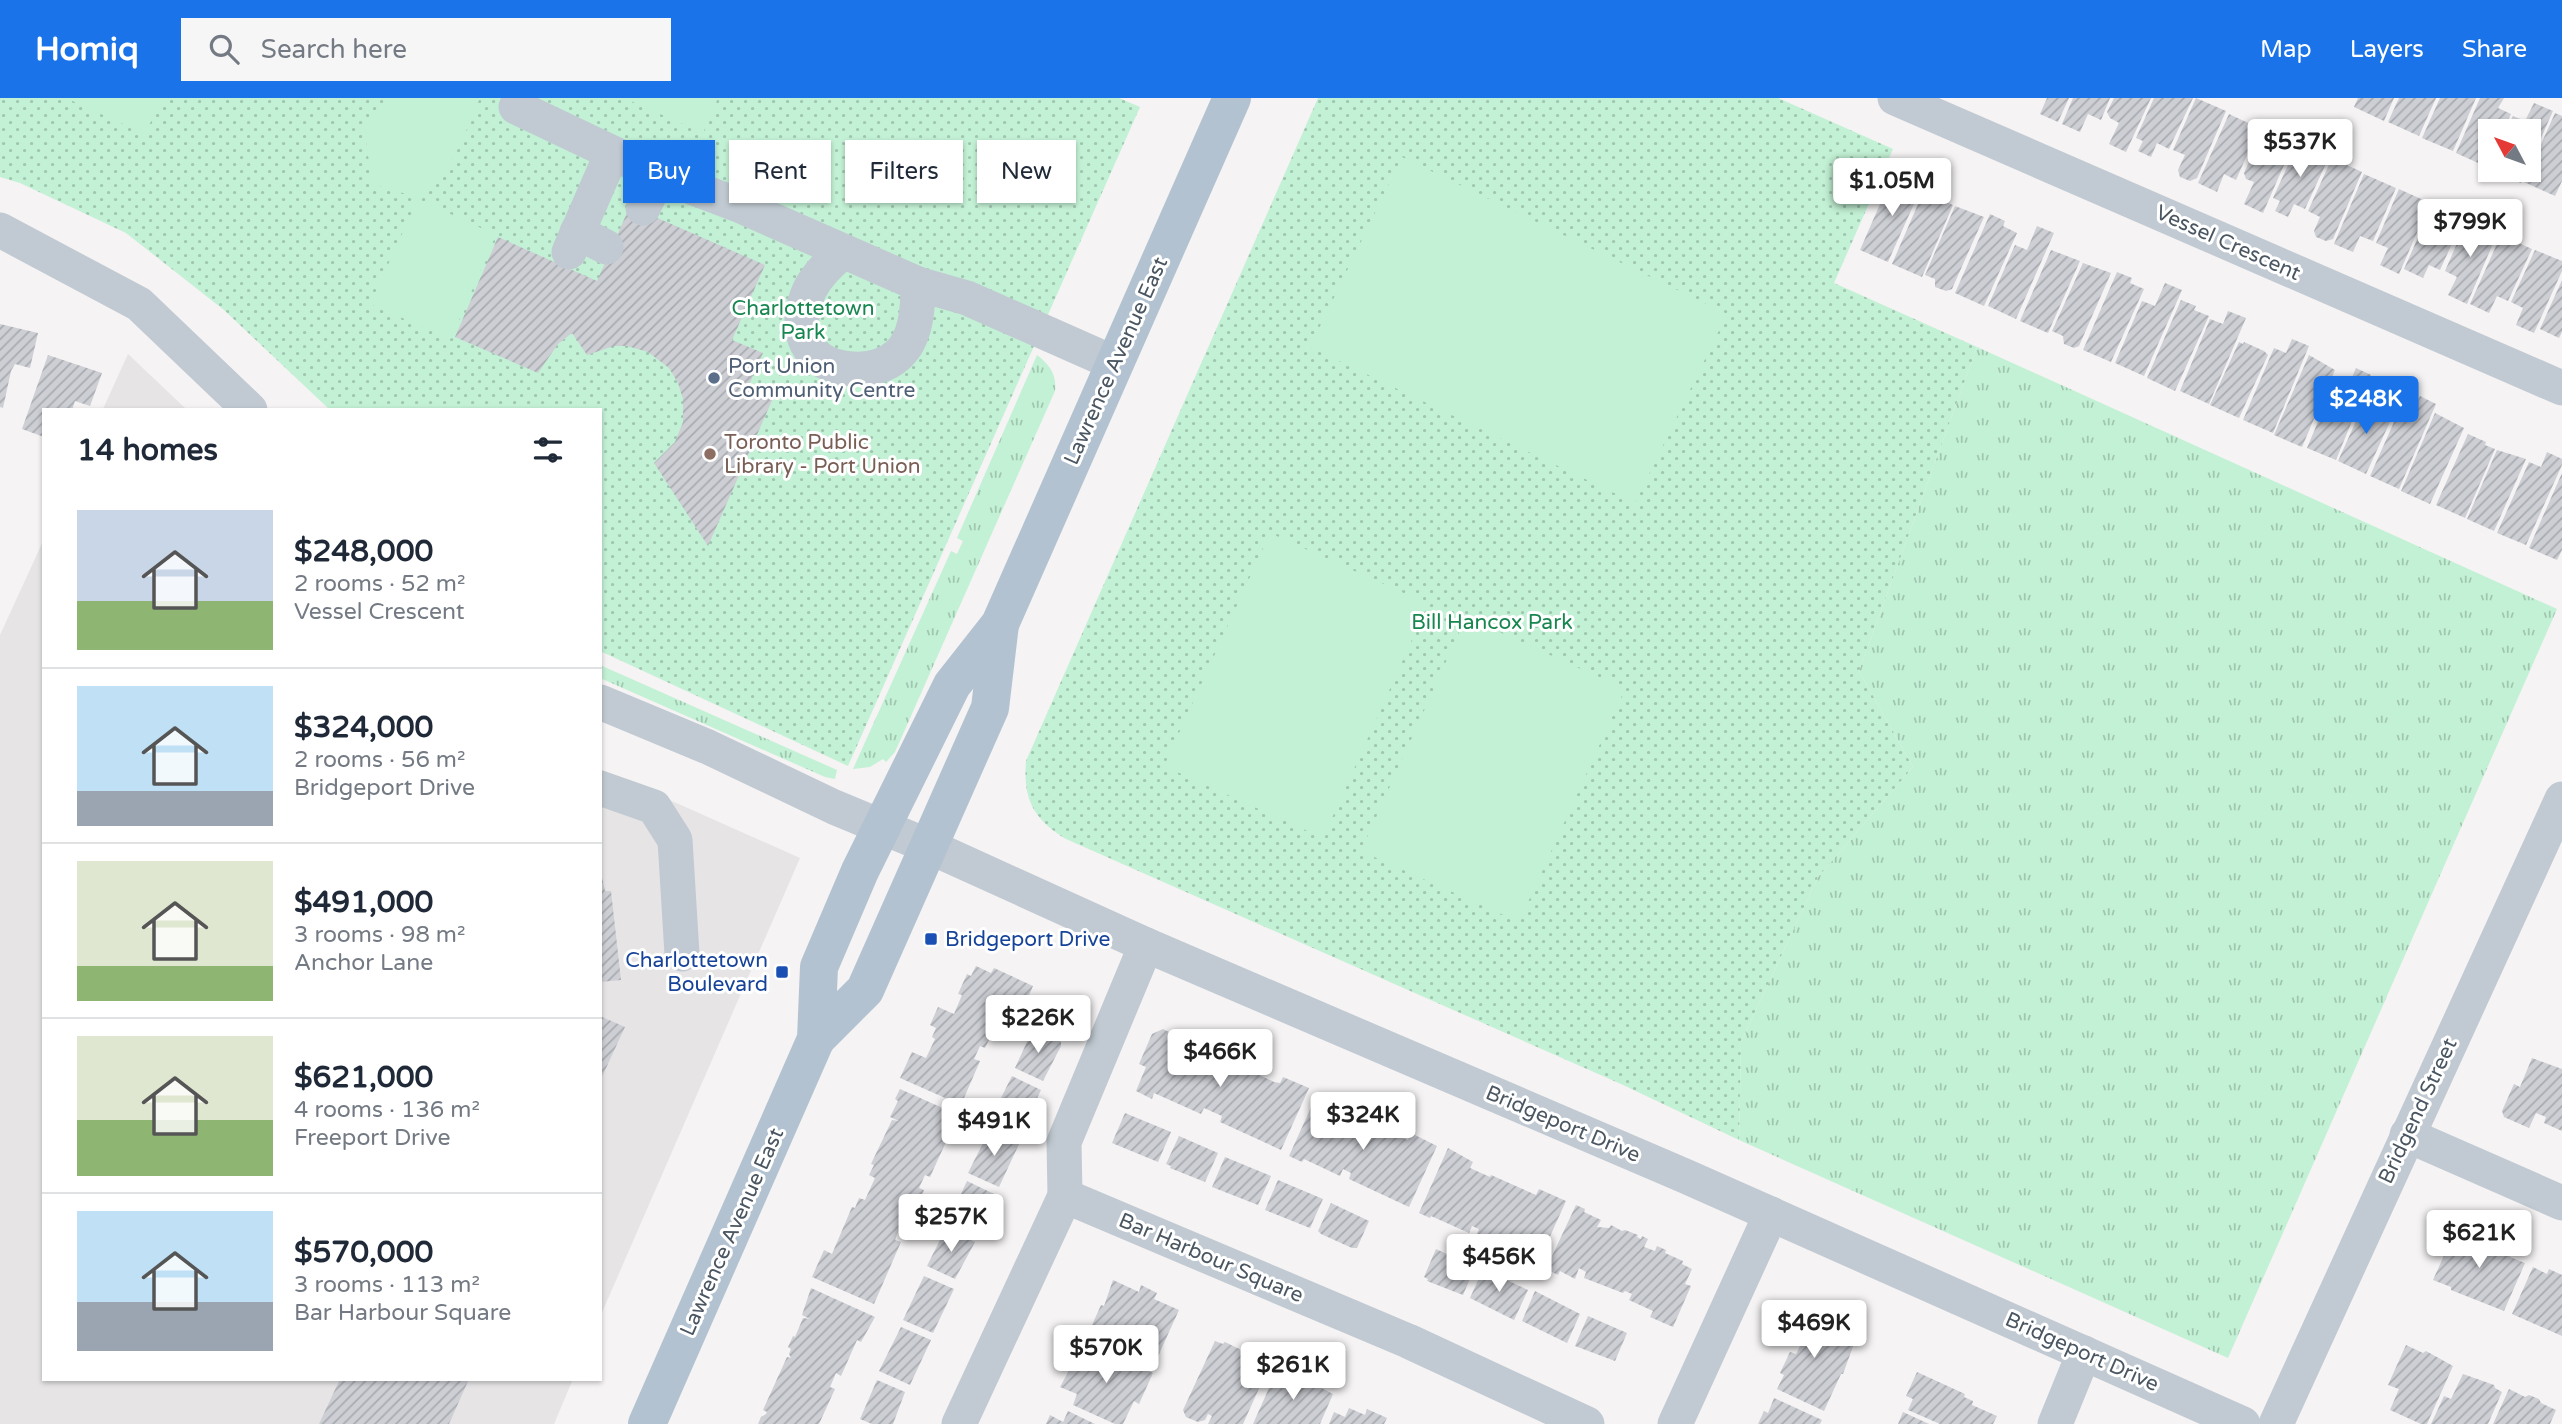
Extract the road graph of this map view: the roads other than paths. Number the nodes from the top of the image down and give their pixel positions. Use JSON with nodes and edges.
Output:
{"nodes":[{"id":1,"x":1232,"y":98,"type":"edge"},
{"id":2,"x":1895,"y":98,"type":"edge"},
{"id":3,"x":516,"y":107,"type":"dead end"},
{"id":4,"x":612,"y":153,"type":"junction"},
{"id":5,"x":623,"y":158,"type":"edge"},
{"id":6,"x":715,"y":196,"type":"edge"},
{"id":7,"x":645,"y":203,"type":"edge"},
{"id":8,"x":643,"y":208,"type":"dead end"},
{"id":9,"x":0,"y":230,"type":"edge"},
{"id":10,"x":584,"y":244,"type":"dead end"},
{"id":11,"x":842,"y":252,"type":"junction"},
{"id":12,"x":918,"y":284,"type":"junction"},
{"id":13,"x":1114,"y":363,"type":"junction"},
{"id":14,"x":2562,"y":388,"type":"edge"},
{"id":15,"x":248,"y":408,"type":"edge"},
{"id":16,"x":1000,"y":624,"type":"junction"},
{"id":17,"x":602,"y":703,"type":"edge"},
{"id":18,"x":602,"y":789,"type":"edge"},
{"id":19,"x":2558,"y":816,"type":"edge"},
{"id":20,"x":882,"y":828,"type":"junction"},
{"id":21,"x":928,"y":846,"type":"junction"},
{"id":22,"x":1146,"y":945,"type":"junction"},
{"id":23,"x":682,"y":954,"type":"dead end"},
{"id":24,"x":816,"y":1039,"type":"junction"},
{"id":25,"x":2407,"y":1135,"type":"junction"},
{"id":26,"x":1065,"y":1196,"type":"junction"},
{"id":27,"x":2562,"y":1203,"type":"edge"},
{"id":28,"x":1772,"y":1214,"type":"junction"},
{"id":29,"x":2084,"y":1353,"type":"junction"},
{"id":30,"x":647,"y":1424,"type":"edge"},
{"id":31,"x":959,"y":1424,"type":"edge"},
{"id":32,"x":1587,"y":1424,"type":"edge"},
{"id":33,"x":1675,"y":1424,"type":"edge"},
{"id":34,"x":2055,"y":1424,"type":"edge"},
{"id":35,"x":2242,"y":1424,"type":"edge"},
{"id":36,"x":2276,"y":1424,"type":"edge"}],
"edges":[{"from":1,"to":13,"type":"main road","name":"Lawrence Avenue East"},
{"from":2,"to":14,"type":"street","name":"Vessel Crescent"},
{"from":3,"to":4,"type":"street"},
{"from":4,"to":5,"type":"street"},
{"from":4,"to":10,"type":"street"},
{"from":6,"to":11,"type":"street"},
{"from":7,"to":8,"type":"street"},
{"from":9,"to":15,"type":"street"},
{"from":11,"to":12,"type":"street"},
{"from":11,"to":12,"type":"street"},
{"from":12,"to":13,"type":"street"},
{"from":13,"to":16,"type":"main road","name":"Lawrence Avenue East"},
{"from":16,"to":20,"type":"main road","name":"Lawrence Avenue East"},
{"from":16,"to":21,"type":"main road","name":"Lawrence Avenue East"},
{"from":17,"to":20,"type":"street"},
{"from":18,"to":23,"type":"street"},
{"from":19,"to":25,"type":"street","name":"Bridgend Street"},
{"from":20,"to":21,"type":"street","name":"Bridgeport Drive"},
{"from":20,"to":24,"type":"main road","name":"Lawrence Avenue East"},
{"from":21,"to":22,"type":"street","name":"Bridgeport Drive"},
{"from":21,"to":24,"type":"main road","name":"Lawrence Avenue East"},
{"from":22,"to":26,"type":"street"},
{"from":22,"to":28,"type":"street","name":"Bridgeport Drive"},
{"from":24,"to":30,"type":"main road","name":"Lawrence Avenue East"},
{"from":25,"to":27,"type":"street"},
{"from":25,"to":36,"type":"street","name":"Bridgend Street"},
{"from":26,"to":31,"type":"street"},
{"from":26,"to":32,"type":"street","name":"Bar Harbour Square"},
{"from":28,"to":29,"type":"street","name":"Bridgeport Drive"},
{"from":28,"to":33,"type":"street"},
{"from":29,"to":34,"type":"street"},
{"from":29,"to":35,"type":"street","name":"Bridgeport Drive"}]}
